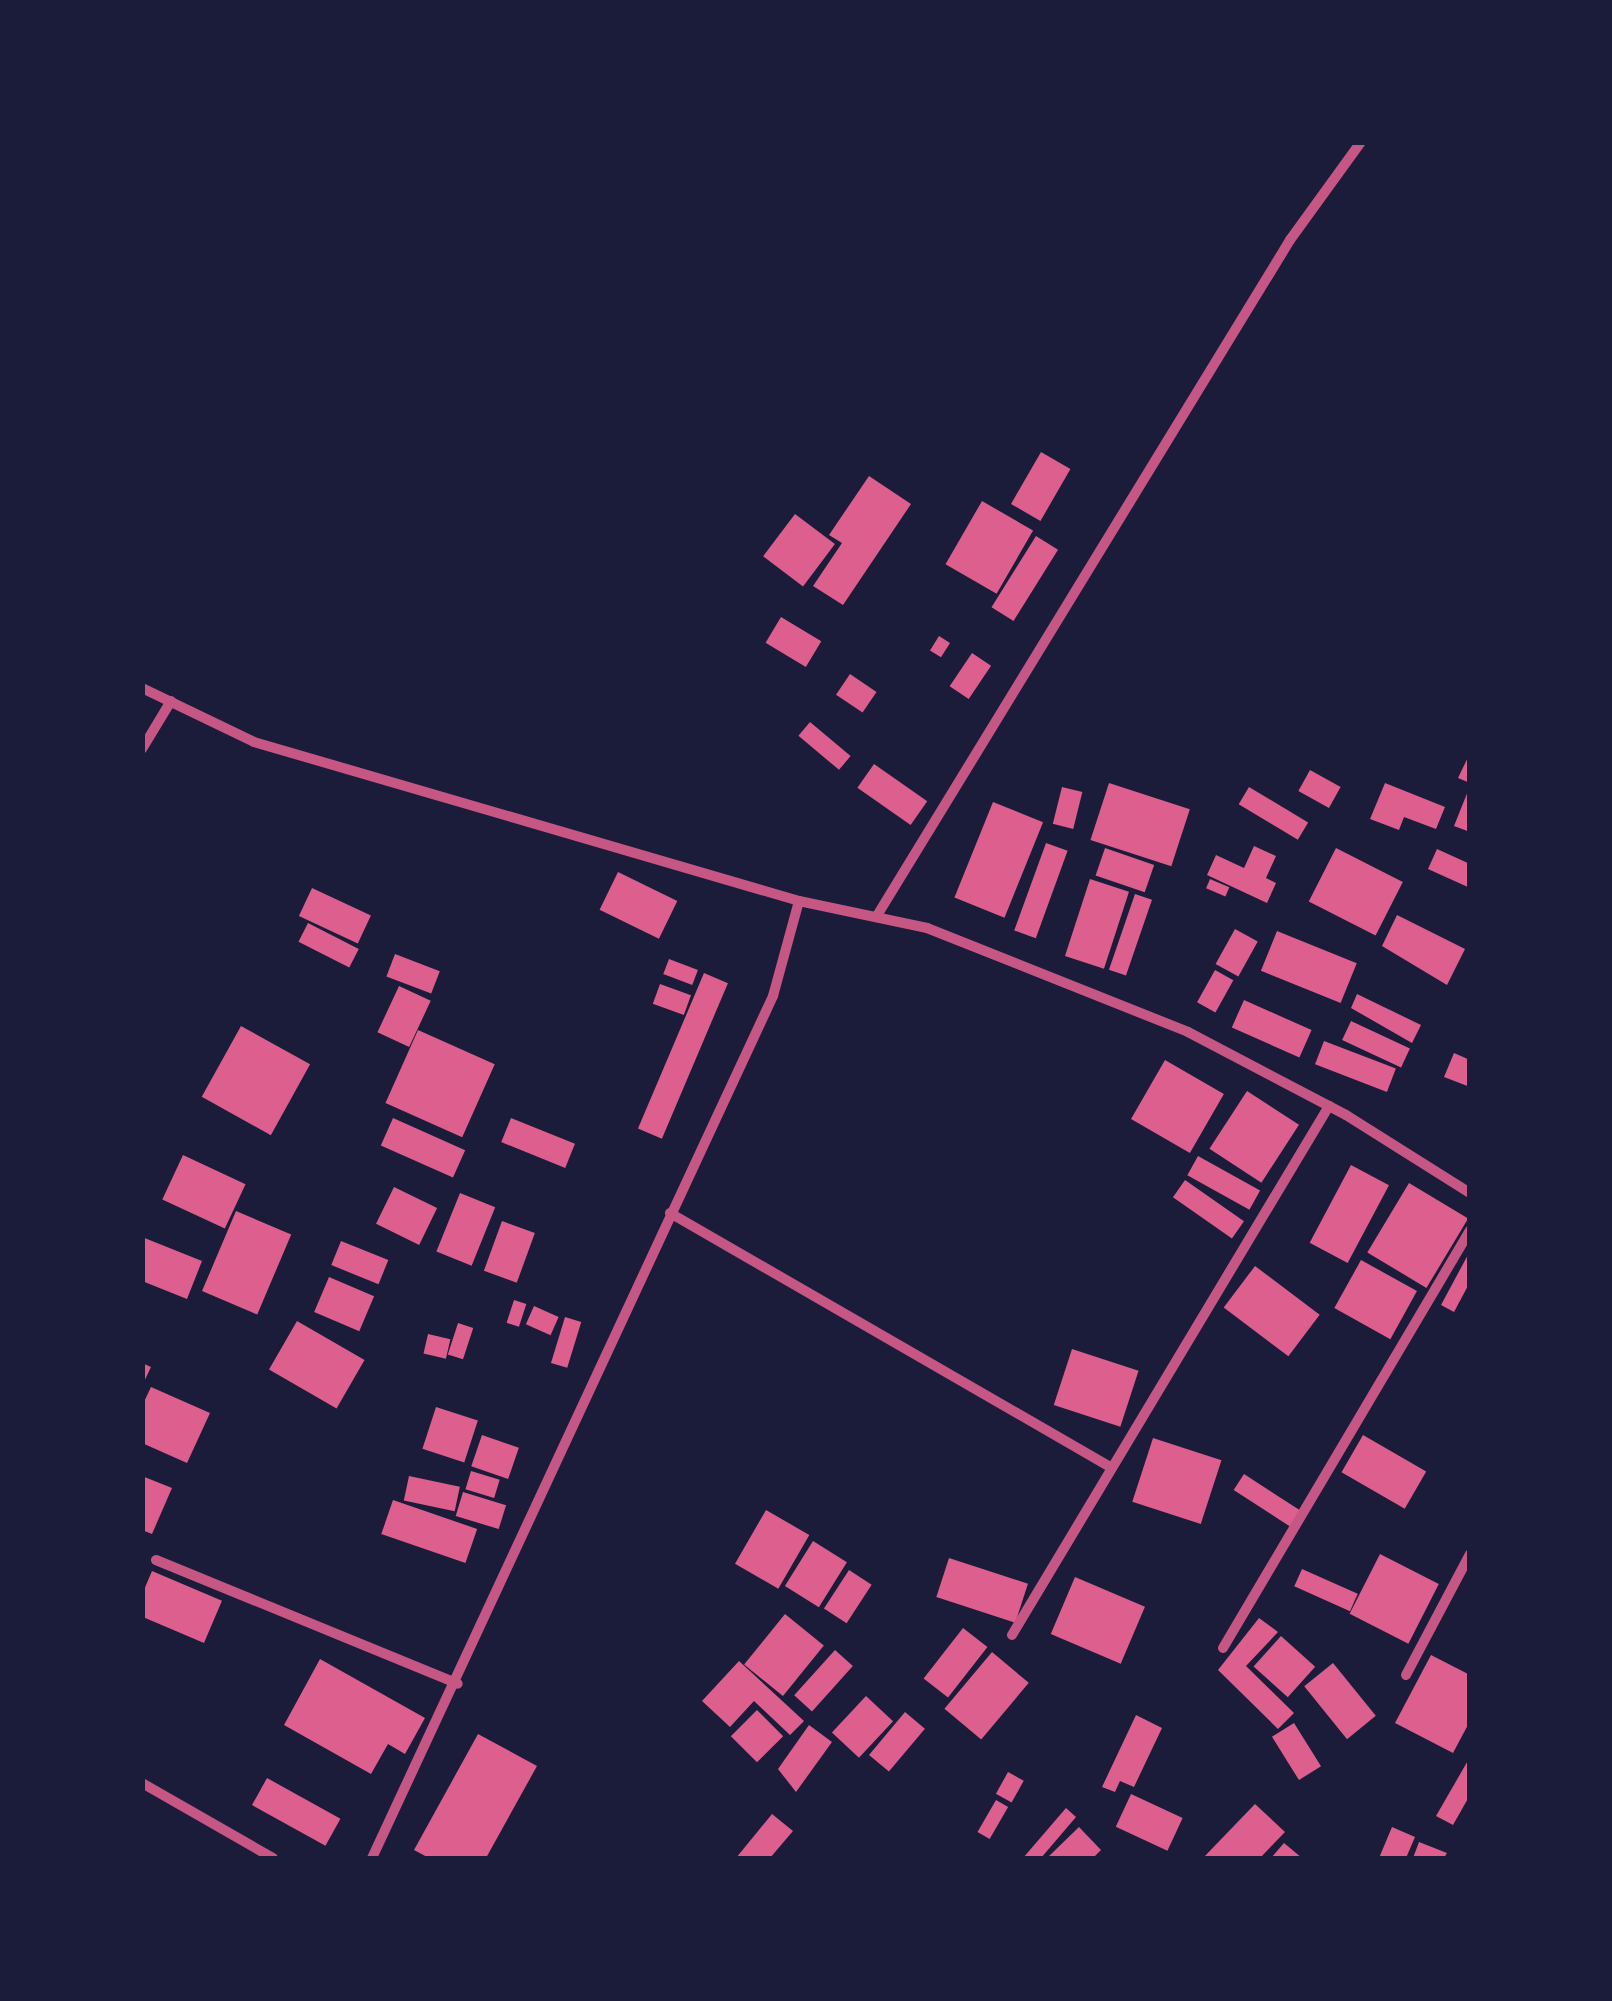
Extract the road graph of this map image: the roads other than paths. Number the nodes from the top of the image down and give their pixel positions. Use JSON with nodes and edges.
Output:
{"nodes":[{"id":1,"x":1361,"y":142,"type":"edge"},
{"id":2,"x":142,"y":688,"type":"edge"},
{"id":3,"x":171,"y":702,"type":"junction"},
{"id":4,"x":142,"y":749,"type":"edge"},
{"id":5,"x":799,"y":901,"type":"junction"},
{"id":6,"x":878,"y":914,"type":"junction"},
{"id":7,"x":1329,"y":1106,"type":"junction"},
{"id":8,"x":1470,"y":1193,"type":"edge"},
{"id":9,"x":670,"y":1213,"type":"junction"},
{"id":10,"x":1470,"y":1231,"type":"edge"},
{"id":11,"x":1112,"y":1468,"type":"junction"},
{"id":12,"x":1470,"y":1554,"type":"edge"},
{"id":13,"x":156,"y":1560,"type":"dead end"},
{"id":14,"x":1012,"y":1635,"type":"dead end"},
{"id":15,"x":1223,"y":1648,"type":"dead end"},
{"id":16,"x":1406,"y":1675,"type":"dead end"},
{"id":17,"x":458,"y":1684,"type":"junction"},
{"id":18,"x":142,"y":1783,"type":"edge"},
{"id":19,"x":273,"y":1858,"type":"edge"},
{"id":20,"x":372,"y":1858,"type":"edge"}],
"edges":[{"from":1,"to":6,"type":"street"},
{"from":2,"to":3,"type":"street"},
{"from":3,"to":4,"type":"street"},
{"from":3,"to":5,"type":"street"},
{"from":5,"to":6,"type":"street"},
{"from":5,"to":9,"type":"street"},
{"from":6,"to":7,"type":"street"},
{"from":7,"to":8,"type":"street"},
{"from":7,"to":11,"type":"street"},
{"from":9,"to":11,"type":"street"},
{"from":9,"to":17,"type":"street"},
{"from":10,"to":15,"type":"street"},
{"from":11,"to":14,"type":"street"},
{"from":12,"to":16,"type":"street"},
{"from":13,"to":17,"type":"street"},
{"from":17,"to":20,"type":"street"},
{"from":18,"to":19,"type":"street"}]}
